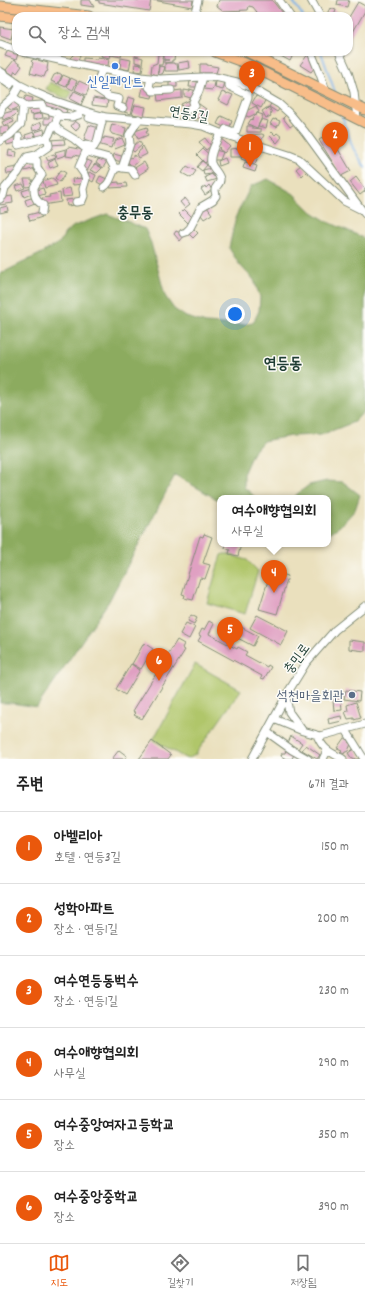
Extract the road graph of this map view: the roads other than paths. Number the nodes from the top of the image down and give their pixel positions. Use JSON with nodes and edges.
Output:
{"nodes":[{"id":1,"x":198,"y":0,"type":"edge"},
{"id":2,"x":280,"y":0,"type":"edge"},
{"id":3,"x":311,"y":0,"type":"edge"},
{"id":4,"x":0,"y":6,"type":"edge"},
{"id":5,"x":43,"y":12,"type":"edge"},
{"id":6,"x":195,"y":12,"type":"edge"},
{"id":7,"x":288,"y":12,"type":"edge"},
{"id":8,"x":318,"y":12,"type":"edge"},
{"id":9,"x":0,"y":16,"type":"edge"},
{"id":10,"x":12,"y":18,"type":"edge"},
{"id":11,"x":0,"y":44,"type":"edge"},
{"id":12,"x":12,"y":48,"type":"edge"},
{"id":13,"x":41,"y":56,"type":"edge"},
{"id":14,"x":235,"y":56,"type":"edge"},
{"id":15,"x":255,"y":56,"type":"edge"},
{"id":16,"x":313,"y":56,"type":"edge"},
{"id":17,"x":341,"y":56,"type":"edge"},
{"id":18,"x":102,"y":70,"type":"junction"},
{"id":19,"x":0,"y":71,"type":"edge"},
{"id":20,"x":203,"y":77,"type":"junction"},
{"id":21,"x":0,"y":78,"type":"edge"},
{"id":22,"x":151,"y":78,"type":"junction"},
{"id":23,"x":13,"y":80,"type":"junction"},
{"id":24,"x":229,"y":80,"type":"junction"},
{"id":25,"x":20,"y":85,"type":"junction"},
{"id":26,"x":171,"y":90,"type":"dead end"},
{"id":27,"x":326,"y":91,"type":"junction"},
{"id":28,"x":13,"y":97,"type":"junction"},
{"id":29,"x":23,"y":105,"type":"junction"},
{"id":30,"x":356,"y":106,"type":"junction"},
{"id":31,"x":123,"y":108,"type":"dead end"},
{"id":32,"x":187,"y":110,"type":"dead end"},
{"id":33,"x":365,"y":110,"type":"edge"},
{"id":34,"x":91,"y":113,"type":"junction"},
{"id":35,"x":0,"y":114,"type":"edge"},
{"id":36,"x":79,"y":115,"type":"dead end"},
{"id":37,"x":60,"y":116,"type":"junction"},
{"id":38,"x":139,"y":119,"type":"junction"},
{"id":39,"x":361,"y":120,"type":"edge"},
{"id":40,"x":55,"y":124,"type":"junction"},
{"id":41,"x":221,"y":133,"type":"junction"},
{"id":42,"x":19,"y":137,"type":"dead end"},
{"id":43,"x":47,"y":137,"type":"junction"},
{"id":44,"x":0,"y":141,"type":"edge"},
{"id":45,"x":85,"y":148,"type":"junction"},
{"id":46,"x":27,"y":157,"type":"junction"},
{"id":47,"x":118,"y":168,"type":"junction"},
{"id":48,"x":135,"y":175,"type":"dead end"},
{"id":49,"x":104,"y":187,"type":"dead end"},
{"id":50,"x":0,"y":199,"type":"edge"},
{"id":51,"x":76,"y":202,"type":"dead end"},
{"id":52,"x":363,"y":211,"type":"edge"},
{"id":53,"x":42,"y":212,"type":"dead end"},
{"id":54,"x":183,"y":233,"type":"dead end"},
{"id":55,"x":365,"y":606,"type":"edge"},
{"id":56,"x":286,"y":696,"type":"junction"},
{"id":57,"x":274,"y":719,"type":"junction"},
{"id":58,"x":365,"y":724,"type":"edge"},
{"id":59,"x":346,"y":730,"type":"junction"},
{"id":60,"x":303,"y":731,"type":"junction"},
{"id":61,"x":267,"y":732,"type":"junction"},
{"id":62,"x":317,"y":735,"type":"junction"},
{"id":63,"x":327,"y":751,"type":"junction"},
{"id":64,"x":255,"y":758,"type":"edge"},
{"id":65,"x":308,"y":759,"type":"edge"},
{"id":66,"x":323,"y":759,"type":"edge"},
{"id":67,"x":343,"y":759,"type":"edge"},
{"id":68,"x":364,"y":759,"type":"edge"}],
"edges":[{"from":1,"to":6,"type":"street"},
{"from":2,"to":7,"type":"street"},
{"from":3,"to":8,"type":"street"},
{"from":4,"to":5,"type":"main road"},
{"from":9,"to":10,"type":"main road"},
{"from":11,"to":12,"type":"street"},
{"from":13,"to":18,"type":"street"},
{"from":14,"to":39,"type":"main road"},
{"from":15,"to":27,"type":"main road"},
{"from":16,"to":27,"type":"street"},
{"from":17,"to":30,"type":"street"},
{"from":18,"to":22,"type":"street"},
{"from":18,"to":31,"type":"street"},
{"from":19,"to":23,"type":"street","name":"연등3길"},
{"from":20,"to":22,"type":"street"},
{"from":20,"to":24,"type":"street"},
{"from":20,"to":32,"type":"street"},
{"from":21,"to":23,"type":"street"},
{"from":22,"to":26,"type":"street"},
{"from":23,"to":25,"type":"street","name":"연등3길"},
{"from":24,"to":41,"type":"street"},
{"from":24,"to":52,"type":"street"},
{"from":25,"to":28,"type":"street"},
{"from":25,"to":34,"type":"street","name":"연등3길"},
{"from":27,"to":30,"type":"main road"},
{"from":28,"to":29,"type":"street"},
{"from":28,"to":35,"type":"street"},
{"from":29,"to":37,"type":"street"},
{"from":29,"to":44,"type":"street"},
{"from":30,"to":33,"type":"main road"},
{"from":30,"to":39,"type":"street"},
{"from":34,"to":38,"type":"street","name":"연등3길"},
{"from":34,"to":45,"type":"street"},
{"from":36,"to":37,"type":"street"},
{"from":37,"to":40,"type":"street"},
{"from":38,"to":41,"type":"street","name":"연등3길"},
{"from":38,"to":47,"type":"street"},
{"from":40,"to":43,"type":"street"},
{"from":40,"to":45,"type":"street"},
{"from":41,"to":52,"type":"street","name":"연등3길"},
{"from":41,"to":54,"type":"street"},
{"from":42,"to":43,"type":"street"},
{"from":43,"to":46,"type":"street"},
{"from":45,"to":47,"type":"street"},
{"from":45,"to":51,"type":"street"},
{"from":46,"to":50,"type":"street"},
{"from":46,"to":53,"type":"street"},
{"from":47,"to":48,"type":"street"},
{"from":47,"to":49,"type":"street"},
{"from":55,"to":56,"type":"street","name":"충민로"},
{"from":56,"to":57,"type":"street","name":"충민로"},
{"from":56,"to":60,"type":"street"},
{"from":57,"to":60,"type":"street"},
{"from":57,"to":61,"type":"street","name":"충민로"},
{"from":58,"to":59,"type":"street"},
{"from":59,"to":62,"type":"street"},
{"from":59,"to":68,"type":"street"},
{"from":60,"to":62,"type":"street"},
{"from":61,"to":64,"type":"street","name":"충민로"},
{"from":61,"to":65,"type":"street"},
{"from":62,"to":63,"type":"street"},
{"from":63,"to":66,"type":"street"},
{"from":63,"to":67,"type":"street"}]}
